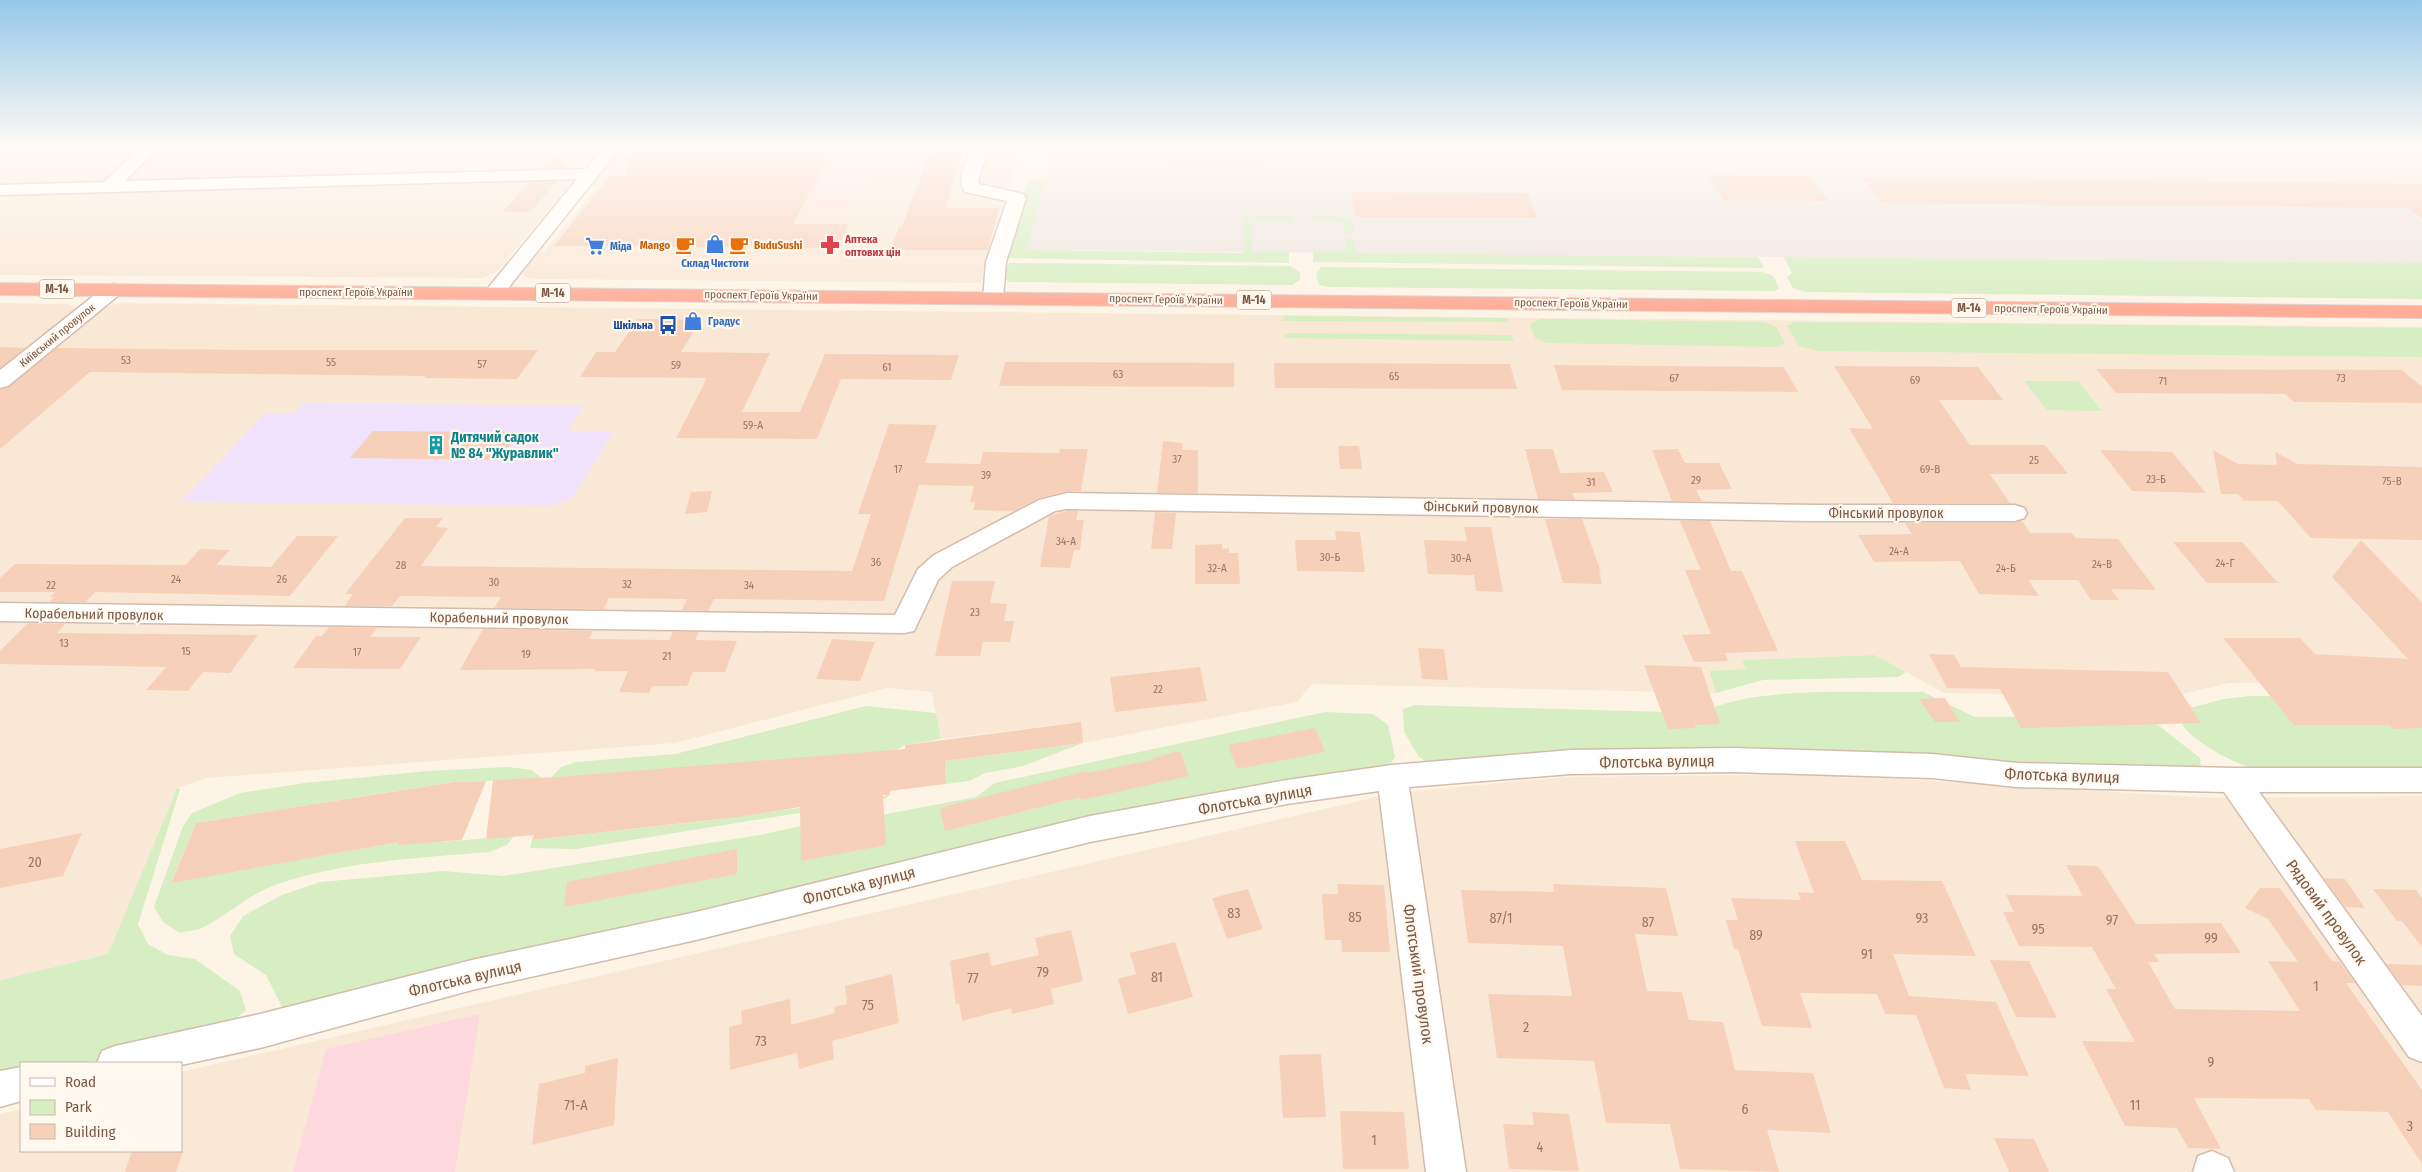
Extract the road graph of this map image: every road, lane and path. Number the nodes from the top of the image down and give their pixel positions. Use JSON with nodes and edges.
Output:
{"nodes":[{"id":1,"x":566,"y":203,"type":"edge"},
{"id":2,"x":1015,"y":203,"type":"edge"},
{"id":3,"x":0,"y":289,"type":"edge"},
{"id":4,"x":113,"y":290,"type":"junction"},
{"id":5,"x":494,"y":292,"type":"junction"},
{"id":6,"x":993,"y":298,"type":"junction"},
{"id":7,"x":2422,"y":312,"type":"edge"},
{"id":8,"x":0,"y":381,"type":"edge"},
{"id":9,"x":2015,"y":513,"type":"dead end"},
{"id":10,"x":960,"y":552,"type":"joint"},
{"id":11,"x":0,"y":612,"type":"edge"},
{"id":12,"x":1392,"y":777,"type":"junction"},
{"id":13,"x":2233,"y":780,"type":"junction"},
{"id":14,"x":2422,"y":780,"type":"edge"},
{"id":15,"x":2422,"y":1045,"type":"edge"},
{"id":16,"x":120,"y":1062,"type":"edge"},
{"id":17,"x":20,"y":1084,"type":"edge"},
{"id":18,"x":0,"y":1089,"type":"edge"},
{"id":19,"x":1446,"y":1172,"type":"edge"}],
"edges":[{"from":1,"to":5,"type":"street"},
{"from":2,"to":6,"type":"street"},
{"from":3,"to":4,"type":"highway","name":"проспект Героїв України","number":"М-14"},
{"from":4,"to":5,"type":"highway","name":"проспект Героїв України","number":"М-14"},
{"from":4,"to":8,"type":"street","name":"Київський провулок"},
{"from":5,"to":6,"type":"highway","name":"проспект Героїв України","number":"М-14"},
{"from":6,"to":7,"type":"highway","name":"проспект Героїв України","number":"М-14"},
{"from":9,"to":10,"type":"street","name":"Фінський провулок"},
{"from":10,"to":11,"type":"street","name":"Корабельний провулок"},
{"from":12,"to":13,"type":"street","name":"Флотська вулиця"},
{"from":12,"to":16,"type":"street","name":"Флотська вулиця"},
{"from":12,"to":19,"type":"street","name":"Флотський провулок"},
{"from":13,"to":14,"type":"street","name":"Флотська вулиця"},
{"from":13,"to":15,"type":"street","name":"Рядовий провулок"},
{"from":17,"to":18,"type":"street"}]}
